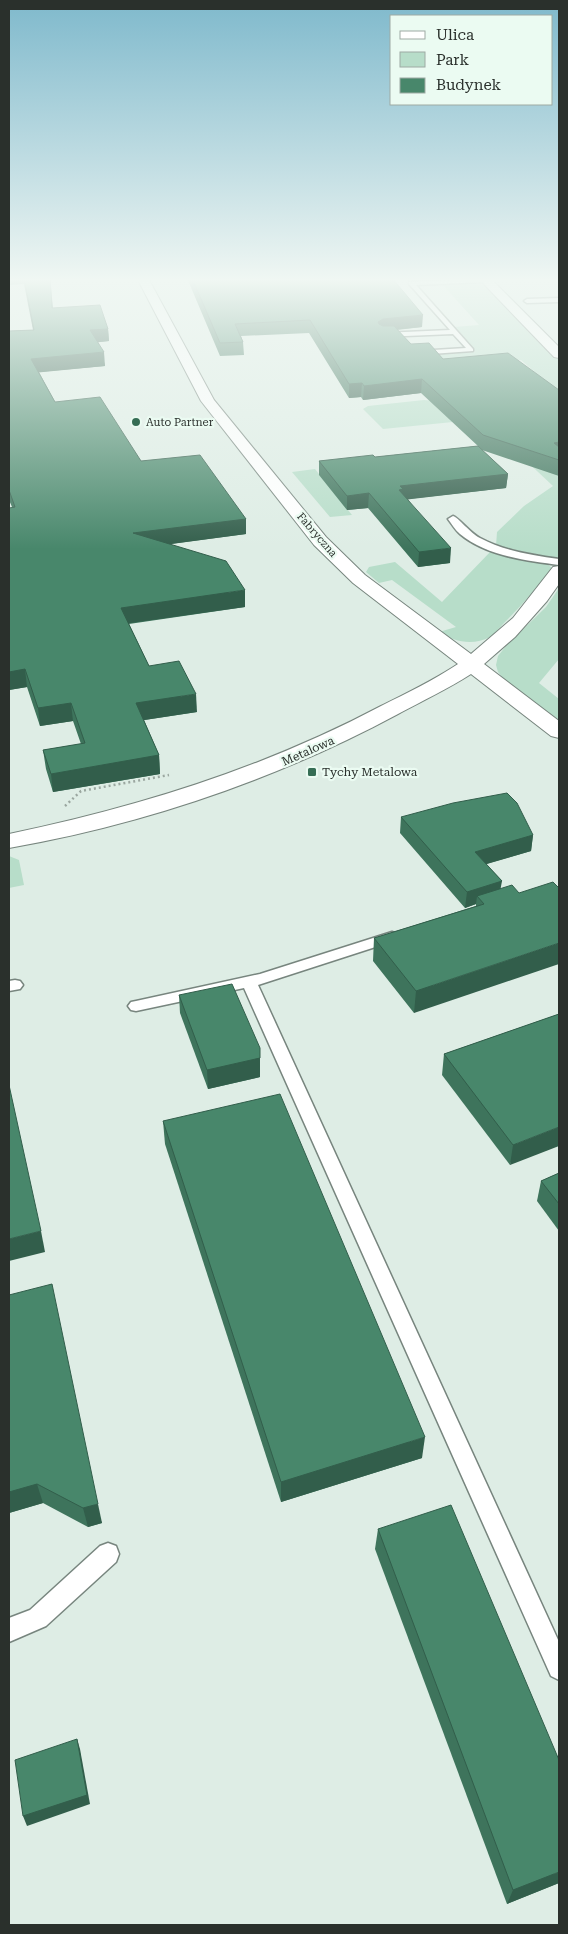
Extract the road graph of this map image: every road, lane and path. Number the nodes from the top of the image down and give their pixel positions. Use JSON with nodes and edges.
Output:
{"nodes":[{"id":1,"x":190,"y":368,"type":"edge"},
{"id":2,"x":453,"y":519,"type":"dead end"},
{"id":3,"x":559,"y":562,"type":"edge"},
{"id":4,"x":559,"y":571,"type":"edge"},
{"id":5,"x":472,"y":664,"type":"junction"},
{"id":6,"x":559,"y":731,"type":"edge"},
{"id":7,"x":9,"y":841,"type":"edge"},
{"id":8,"x":402,"y":934,"type":"edge"},
{"id":9,"x":249,"y":981,"type":"junction"},
{"id":10,"x":136,"y":1006,"type":"dead end"},
{"id":11,"x":108,"y":1554,"type":"dead end"},
{"id":12,"x":9,"y":1630,"type":"edge"},
{"id":13,"x":559,"y":1668,"type":"edge"}],
"edges":[{"from":1,"to":5,"type":"street","name":"Fabryczna"},
{"from":2,"to":3,"type":"lane"},
{"from":4,"to":5,"type":"street","name":"Metalowa"},
{"from":5,"to":6,"type":"street","name":"Fabryczna"},
{"from":5,"to":7,"type":"street","name":"Metalowa"},
{"from":8,"to":9,"type":"lane"},
{"from":9,"to":10,"type":"lane"},
{"from":9,"to":13,"type":"lane"},
{"from":11,"to":12,"type":"lane"}]}
